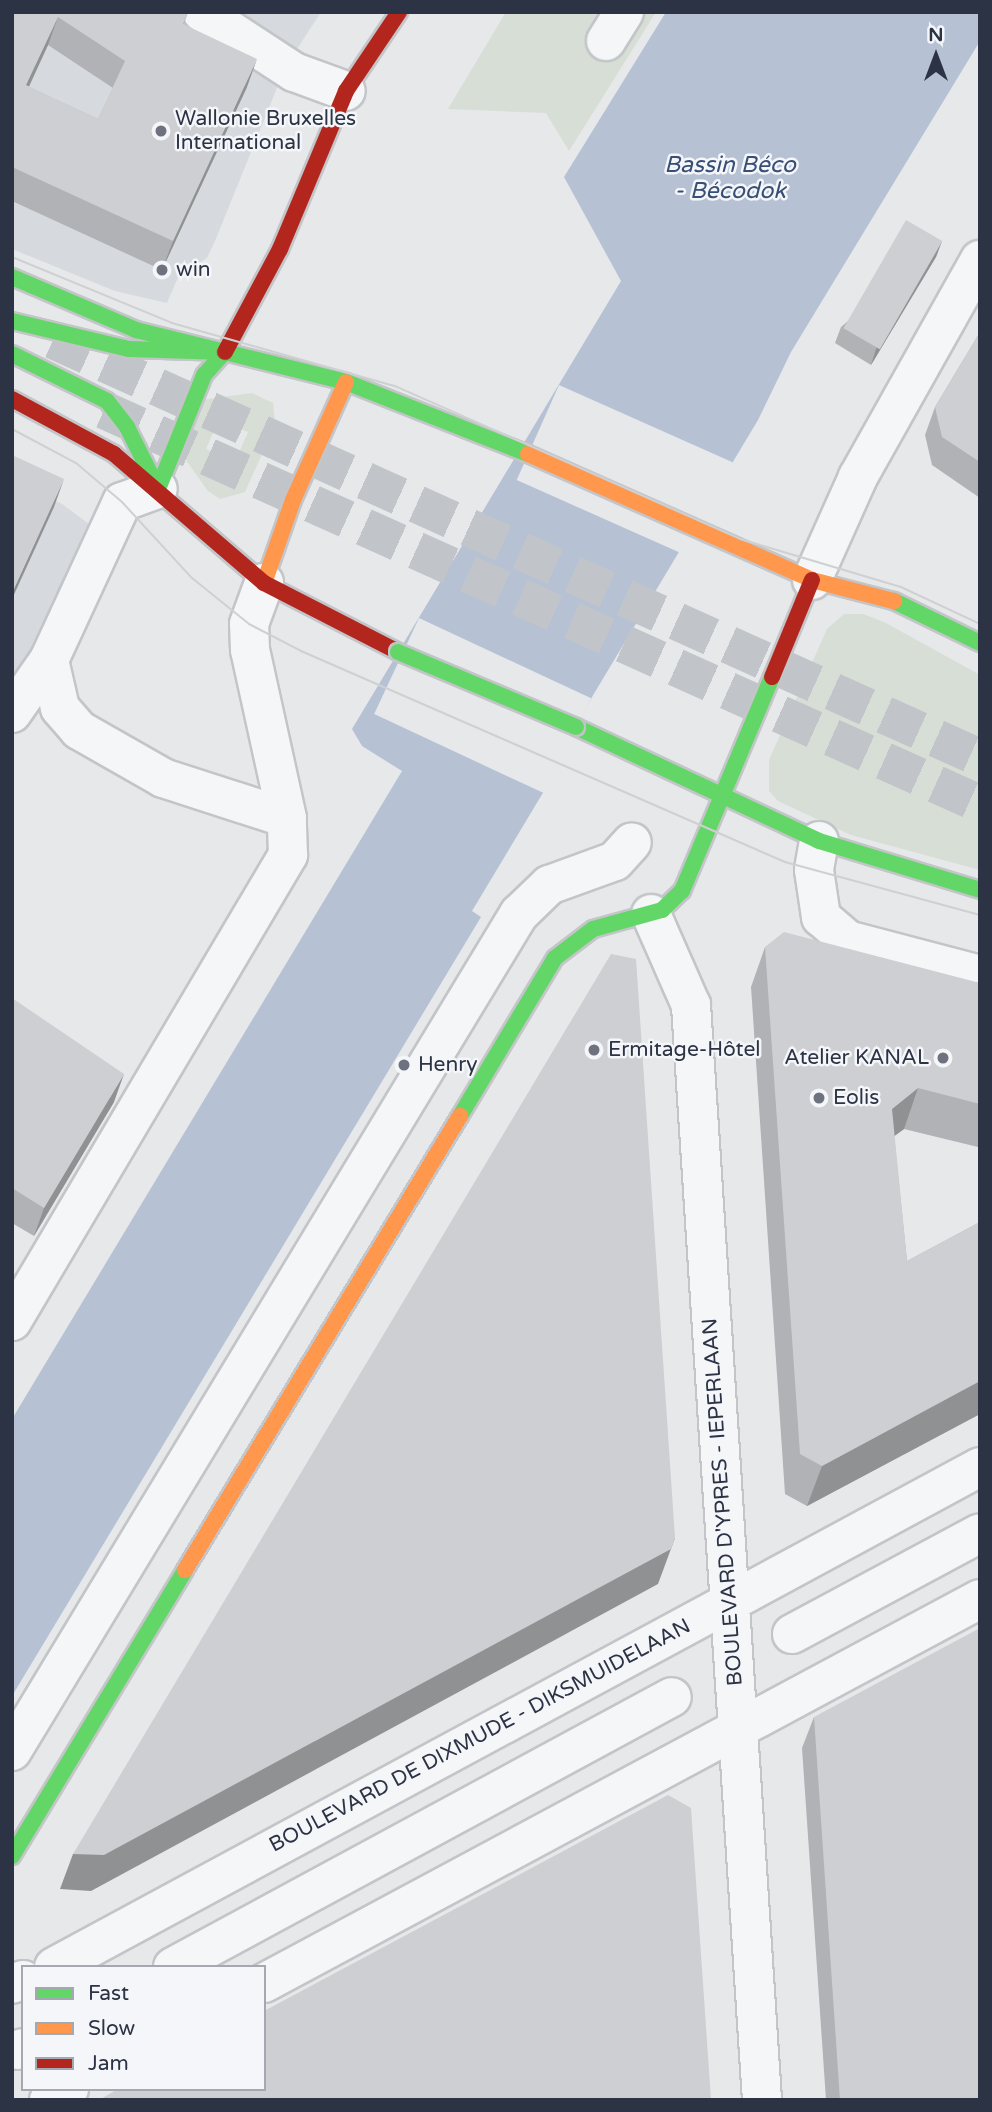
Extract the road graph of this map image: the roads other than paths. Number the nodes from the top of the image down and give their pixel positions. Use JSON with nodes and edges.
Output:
{"nodes":[{"id":1,"x":202,"y":12,"type":"edge"},
{"id":2,"x":399,"y":12,"type":"edge"},
{"id":3,"x":346,"y":91,"type":"junction"},
{"id":4,"x":980,"y":260,"type":"edge"},
{"id":5,"x":12,"y":277,"type":"edge"},
{"id":6,"x":12,"y":321,"type":"edge"},
{"id":7,"x":225,"y":352,"type":"junction"},
{"id":8,"x":12,"y":354,"type":"edge"},
{"id":9,"x":346,"y":382,"type":"junction"},
{"id":10,"x":12,"y":399,"type":"edge"},
{"id":11,"x":158,"y":489,"type":"junction"},
{"id":12,"x":812,"y":580,"type":"junction"},
{"id":13,"x":264,"y":583,"type":"junction"},
{"id":14,"x":980,"y":643,"type":"edge"},
{"id":15,"x":49,"y":660,"type":"junction"},
{"id":16,"x":12,"y":714,"type":"edge"},
{"id":17,"x":79,"y":730,"type":"junction"},
{"id":18,"x":720,"y":794,"type":"junction"},
{"id":19,"x":288,"y":818,"type":"junction"},
{"id":20,"x":819,"y":841,"type":"junction"},
{"id":21,"x":632,"y":842,"type":"dead end"},
{"id":22,"x":980,"y":890,"type":"edge"},
{"id":23,"x":651,"y":914,"type":"junction"},
{"id":24,"x":980,"y":975,"type":"edge"},
{"id":25,"x":12,"y":1321,"type":"edge"},
{"id":26,"x":980,"y":1467,"type":"edge"},
{"id":27,"x":980,"y":1533,"type":"edge"},
{"id":28,"x":980,"y":1599,"type":"edge"},
{"id":29,"x":729,"y":1601,"type":"junction"},
{"id":30,"x":792,"y":1634,"type":"dead end"},
{"id":31,"x":672,"y":1697,"type":"dead end"},
{"id":32,"x":736,"y":1730,"type":"junction"},
{"id":33,"x":12,"y":1751,"type":"edge"},
{"id":34,"x":12,"y":1856,"type":"edge"},
{"id":35,"x":58,"y":1965,"type":"edge"},
{"id":36,"x":177,"y":1965,"type":"edge"},
{"id":37,"x":266,"y":1982,"type":"edge"},
{"id":38,"x":65,"y":2091,"type":"edge"},
{"id":39,"x":49,"y":2100,"type":"edge"},
{"id":40,"x":762,"y":2100,"type":"edge"}],
"edges":[{"from":1,"to":3,"type":"street"},
{"from":2,"to":3,"type":"main road"},
{"from":3,"to":7,"type":"main road"},
{"from":4,"to":12,"type":"street"},
{"from":5,"to":7,"type":"main road"},
{"from":6,"to":7,"type":"main road"},
{"from":7,"to":9,"type":"main road"},
{"from":7,"to":11,"type":"main road"},
{"from":8,"to":11,"type":"main road"},
{"from":9,"to":12,"type":"main road"},
{"from":9,"to":13,"type":"main road"},
{"from":10,"to":11,"type":"main road"},
{"from":11,"to":13,"type":"main road"},
{"from":11,"to":15,"type":"street"},
{"from":12,"to":14,"type":"main road"},
{"from":12,"to":18,"type":"main road"},
{"from":13,"to":18,"type":"main road","bridge":true},
{"from":13,"to":19,"type":"street"},
{"from":15,"to":16,"type":"street"},
{"from":15,"to":17,"type":"street"},
{"from":16,"to":17,"type":"street"},
{"from":17,"to":19,"type":"street"},
{"from":18,"to":20,"type":"main road"},
{"from":18,"to":23,"type":"main road"},
{"from":19,"to":25,"type":"street"},
{"from":20,"to":22,"type":"main road"},
{"from":20,"to":24,"type":"street"},
{"from":21,"to":33,"type":"street"},
{"from":23,"to":29,"type":"street","name":"BOULEVARD D'YPRES - IEPERLAAN"},
{"from":23,"to":34,"type":"main road"},
{"from":26,"to":29,"type":"street","name":"BOULEVARD DE DIXMUDE - DIKSMUIDELAAN"},
{"from":27,"to":30,"type":"street"},
{"from":28,"to":32,"type":"street"},
{"from":29,"to":32,"type":"street","name":"BOULEVARD D'YPRES - IEPERLAAN"},
{"from":29,"to":35,"type":"street","name":"BOULEVARD DE DIXMUDE - DIKSMUIDELAAN"},
{"from":31,"to":36,"type":"street"},
{"from":32,"to":37,"type":"street"},
{"from":32,"to":40,"type":"street","name":"BOULEVARD D'YPRES - IEPERLAAN"},
{"from":38,"to":39,"type":"street"}]}
